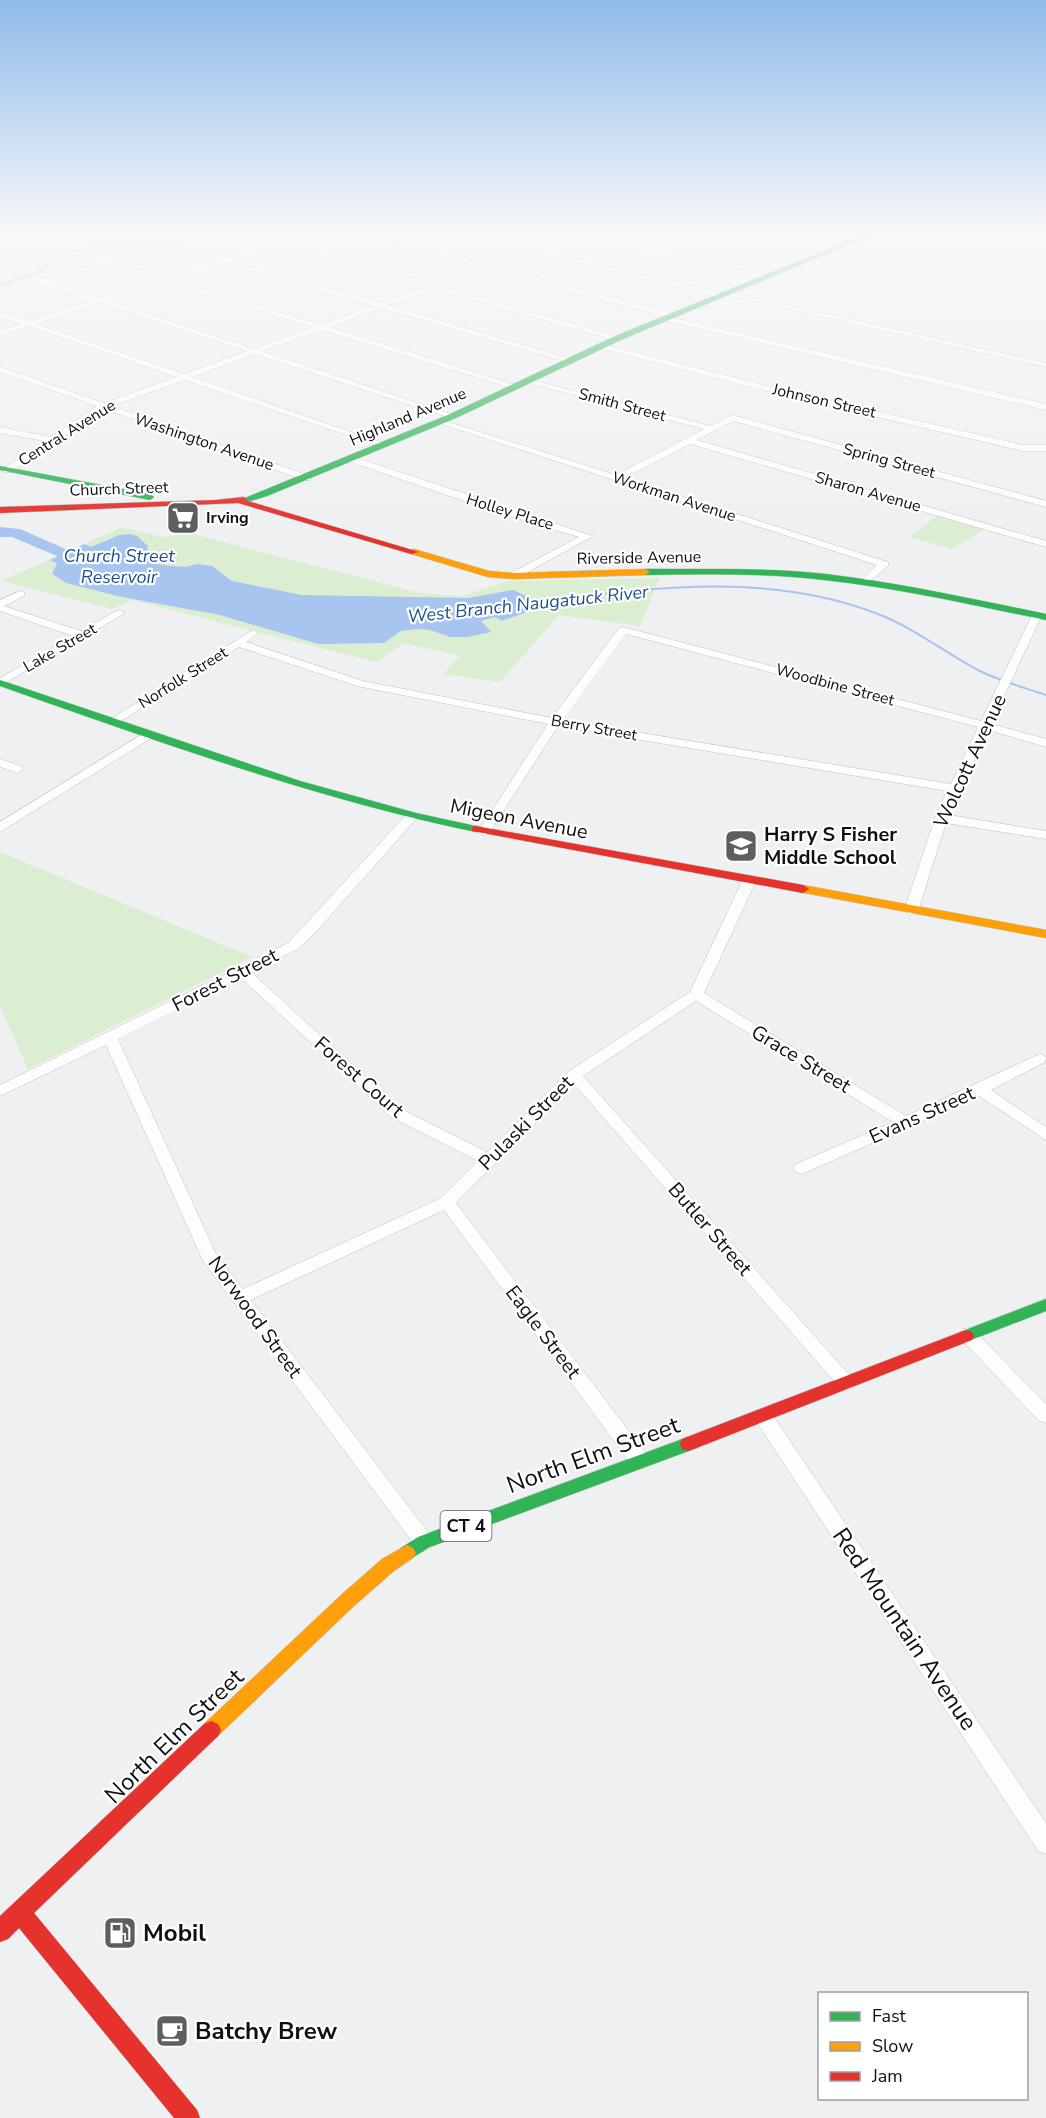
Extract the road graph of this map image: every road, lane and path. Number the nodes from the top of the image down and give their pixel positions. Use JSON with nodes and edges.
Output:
{"nodes":[{"id":1,"x":17,"y":328,"type":"edge"},
{"id":2,"x":41,"y":328,"type":"edge"},
{"id":3,"x":183,"y":328,"type":"edge"},
{"id":4,"x":320,"y":328,"type":"edge"},
{"id":5,"x":325,"y":328,"type":"edge"},
{"id":6,"x":457,"y":328,"type":"edge"},
{"id":7,"x":581,"y":328,"type":"edge"},
{"id":8,"x":641,"y":328,"type":"edge"},
{"id":9,"x":717,"y":328,"type":"edge"},
{"id":10,"x":875,"y":328,"type":"edge"},
{"id":11,"x":0,"y":333,"type":"edge"},
{"id":12,"x":618,"y":338,"type":"junction"},
{"id":13,"x":602,"y":346,"type":"junction"},
{"id":14,"x":255,"y":351,"type":"junction"},
{"id":15,"x":573,"y":361,"type":"junction"},
{"id":16,"x":1046,"y":365,"type":"edge"},
{"id":17,"x":0,"y":369,"type":"edge"},
{"id":18,"x":184,"y":376,"type":"junction"},
{"id":19,"x":524,"y":384,"type":"junction"},
{"id":20,"x":104,"y":406,"type":"junction"},
{"id":21,"x":1046,"y":407,"type":"edge"},
{"id":22,"x":453,"y":416,"type":"junction"},
{"id":23,"x":439,"y":422,"type":"junction"},
{"id":24,"x":714,"y":429,"type":"junction"},
{"id":25,"x":0,"y":430,"type":"edge"},
{"id":26,"x":52,"y":441,"type":"junction"},
{"id":27,"x":690,"y":441,"type":"junction"},
{"id":28,"x":385,"y":445,"type":"junction"},
{"id":29,"x":1046,"y":448,"type":"edge"},
{"id":30,"x":351,"y":459,"type":"junction"},
{"id":31,"x":4,"y":469,"type":"edge"},
{"id":32,"x":307,"y":478,"type":"junction"},
{"id":33,"x":616,"y":479,"type":"junction"},
{"id":34,"x":240,"y":501,"type":"junction"},
{"id":35,"x":163,"y":504,"type":"junction"},
{"id":36,"x":1046,"y":504,"type":"edge"},
{"id":37,"x":0,"y":510,"type":"edge"},
{"id":38,"x":1046,"y":543,"type":"edge"},
{"id":39,"x":513,"y":576,"type":"junction"},
{"id":40,"x":865,"y":582,"type":"junction"},
{"id":41,"x":20,"y":594,"type":"dead end"},
{"id":42,"x":0,"y":606,"type":"edge"},
{"id":43,"x":120,"y":613,"type":"dead end"},
{"id":44,"x":1042,"y":616,"type":"edge"},
{"id":45,"x":253,"y":633,"type":"dead end"},
{"id":46,"x":82,"y":635,"type":"junction"},
{"id":47,"x":239,"y":643,"type":"junction"},
{"id":48,"x":0,"y":683,"type":"edge"},
{"id":49,"x":112,"y":722,"type":"junction"},
{"id":50,"x":555,"y":722,"type":"junction"},
{"id":51,"x":985,"y":726,"type":"junction"},
{"id":52,"x":149,"y":734,"type":"junction"},
{"id":53,"x":1046,"y":743,"type":"edge"},
{"id":54,"x":0,"y":763,"type":"edge"},
{"id":55,"x":17,"y":769,"type":"dead end"},
{"id":56,"x":956,"y":789,"type":"junction"},
{"id":57,"x":411,"y":818,"type":"junction"},
{"id":58,"x":941,"y":818,"type":"junction"},
{"id":59,"x":0,"y":828,"type":"edge"},
{"id":60,"x":484,"y":832,"type":"junction"},
{"id":61,"x":1046,"y":836,"type":"edge"},
{"id":62,"x":749,"y":881,"type":"junction"},
{"id":63,"x":911,"y":910,"type":"junction"},
{"id":64,"x":1046,"y":934,"type":"edge"},
{"id":65,"x":243,"y":972,"type":"junction"},
{"id":66,"x":696,"y":995,"type":"junction"},
{"id":67,"x":110,"y":1037,"type":"junction"},
{"id":68,"x":1040,"y":1059,"type":"dead end"},
{"id":69,"x":574,"y":1075,"type":"junction"},
{"id":70,"x":980,"y":1089,"type":"junction"},
{"id":71,"x":0,"y":1090,"type":"edge"},
{"id":72,"x":905,"y":1122,"type":"junction"},
{"id":73,"x":1046,"y":1135,"type":"edge"},
{"id":74,"x":489,"y":1160,"type":"junction"},
{"id":75,"x":802,"y":1168,"type":"dead end"},
{"id":76,"x":447,"y":1202,"type":"junction"},
{"id":77,"x":239,"y":1298,"type":"junction"},
{"id":78,"x":1046,"y":1305,"type":"edge"},
{"id":79,"x":968,"y":1335,"type":"junction"},
{"id":80,"x":846,"y":1383,"type":"junction"},
{"id":81,"x":763,"y":1416,"type":"junction"},
{"id":82,"x":1046,"y":1416,"type":"edge"},
{"id":83,"x":640,"y":1461,"type":"junction"},
{"id":84,"x":424,"y":1542,"type":"junction"},
{"id":85,"x":1046,"y":1843,"type":"edge"},
{"id":86,"x":20,"y":1913,"type":"junction"},
{"id":87,"x":0,"y":1931,"type":"edge"},
{"id":88,"x":189,"y":2118,"type":"edge"}],
"edges":[{"from":1,"to":11,"type":"street"},
{"from":2,"to":18,"type":"street"},
{"from":3,"to":14,"type":"street"},
{"from":4,"to":14,"type":"street","name":"Central Avenue"},
{"from":5,"to":19,"type":"street","name":"Smith Street"},
{"from":6,"to":15,"type":"street"},
{"from":7,"to":12,"type":"street"},
{"from":8,"to":12,"type":"street","name":"Highland Avenue"},
{"from":9,"to":21,"type":"street"},
{"from":10,"to":16,"type":"street"},
{"from":12,"to":13,"type":"street","name":"Highland Avenue"},
{"from":13,"to":15,"type":"street","name":"Highland Avenue"},
{"from":13,"to":29,"type":"street","name":"Johnson Street"},
{"from":14,"to":18,"type":"street","name":"Central Avenue"},
{"from":14,"to":22,"type":"street"},
{"from":15,"to":19,"type":"street","name":"Highland Avenue"},
{"from":17,"to":20,"type":"street","name":"Washington Avenue"},
{"from":18,"to":20,"type":"street","name":"Central Avenue"},
{"from":18,"to":28,"type":"street"},
{"from":19,"to":22,"type":"street","name":"Highland Avenue"},
{"from":19,"to":24,"type":"street","name":"Smith Street"},
{"from":20,"to":26,"type":"street","name":"Central Avenue"},
{"from":20,"to":32,"type":"street","name":"Washington Avenue"},
{"from":22,"to":23,"type":"street","name":"Highland Avenue"},
{"from":23,"to":28,"type":"street","name":"Highland Avenue"},
{"from":23,"to":33,"type":"street","name":"Workman Avenue"},
{"from":24,"to":27,"type":"street"},
{"from":24,"to":36,"type":"street","name":"Spring Street"},
{"from":25,"to":26,"type":"street"},
{"from":26,"to":31,"type":"street","name":"Central Avenue"},
{"from":27,"to":33,"type":"street"},
{"from":27,"to":38,"type":"street","name":"Sharon Avenue"},
{"from":28,"to":30,"type":"street","name":"Highland Avenue"},
{"from":30,"to":32,"type":"street","name":"Highland Avenue"},
{"from":30,"to":39,"type":"street","name":"Holley Place"},
{"from":31,"to":35,"type":"street"},
{"from":32,"to":34,"type":"street","name":"Highland Avenue"},
{"from":33,"to":40,"type":"street","name":"Workman Avenue"},
{"from":34,"to":35,"type":"street","name":"Church Street"},
{"from":34,"to":39,"type":"street","name":"Riverside Avenue"},
{"from":35,"to":37,"type":"street","name":"Church Street"},
{"from":39,"to":40,"type":"street","name":"Riverside Avenue"},
{"from":40,"to":44,"type":"street","name":"Riverside Avenue"},
{"from":41,"to":42,"type":"street"},
{"from":42,"to":46,"type":"street"},
{"from":43,"to":46,"type":"street","name":"Lake Street"},
{"from":44,"to":51,"type":"street","name":"Wolcott Avenue"},
{"from":45,"to":47,"type":"street","name":"Norfolk Street"},
{"from":46,"to":48,"type":"street","name":"Lake Street"},
{"from":47,"to":49,"type":"street","name":"Norfolk Street"},
{"from":47,"to":50,"type":"street","name":"Berry Street"},
{"from":48,"to":49,"type":"street","name":"Migeon Avenue"},
{"from":49,"to":52,"type":"street","name":"Migeon Avenue"},
{"from":50,"to":51,"type":"street","name":"Woodbine Street"},
{"from":50,"to":56,"type":"street","name":"Berry Street"},
{"from":50,"to":60,"type":"street"},
{"from":51,"to":53,"type":"street","name":"Woodbine Street"},
{"from":51,"to":56,"type":"street","name":"Wolcott Avenue"},
{"from":52,"to":57,"type":"street","name":"Migeon Avenue"},
{"from":52,"to":59,"type":"street"},
{"from":54,"to":55,"type":"street"},
{"from":56,"to":58,"type":"street","name":"Wolcott Avenue"},
{"from":57,"to":60,"type":"street","name":"Migeon Avenue"},
{"from":57,"to":65,"type":"street","name":"Forest Street"},
{"from":58,"to":61,"type":"street"},
{"from":58,"to":63,"type":"street","name":"Wolcott Avenue"},
{"from":60,"to":62,"type":"street","name":"Migeon Avenue"},
{"from":62,"to":63,"type":"street","name":"Migeon Avenue"},
{"from":62,"to":66,"type":"street"},
{"from":63,"to":64,"type":"street","name":"Migeon Avenue"},
{"from":65,"to":67,"type":"street","name":"Forest Street"},
{"from":65,"to":74,"type":"street","name":"Forest Court"},
{"from":66,"to":69,"type":"street","name":"Pulaski Street"},
{"from":66,"to":72,"type":"street","name":"Grace Street"},
{"from":67,"to":71,"type":"street","name":"Forest Street"},
{"from":67,"to":77,"type":"street","name":"Norwood Street"},
{"from":68,"to":70,"type":"street","name":"Evans Street"},
{"from":69,"to":74,"type":"street","name":"Pulaski Street"},
{"from":69,"to":80,"type":"street","name":"Butler Street"},
{"from":70,"to":72,"type":"street","name":"Evans Street"},
{"from":70,"to":73,"type":"street"},
{"from":72,"to":75,"type":"street","name":"Evans Street"},
{"from":74,"to":76,"type":"street","name":"Pulaski Street"},
{"from":76,"to":77,"type":"street","name":"Pulaski Street"},
{"from":76,"to":83,"type":"street","name":"Eagle Street"},
{"from":77,"to":84,"type":"street","name":"Norwood Street"},
{"from":78,"to":79,"type":"street","name":"North Elm Street","number":"CT 4"},
{"from":79,"to":80,"type":"street","name":"North Elm Street","number":"CT 4"},
{"from":79,"to":82,"type":"street"},
{"from":80,"to":81,"type":"street","name":"North Elm Street","number":"CT 4"},
{"from":81,"to":83,"type":"street","name":"North Elm Street","number":"CT 4"},
{"from":81,"to":85,"type":"street","name":"Red Mountain Avenue"},
{"from":83,"to":84,"type":"street","name":"North Elm Street","number":"CT 4"},
{"from":84,"to":86,"type":"street","name":"North Elm Street","number":"CT 4"},
{"from":86,"to":87,"type":"street","name":"North Elm Street","number":"CT 4"},
{"from":86,"to":88,"type":"street"}]}
